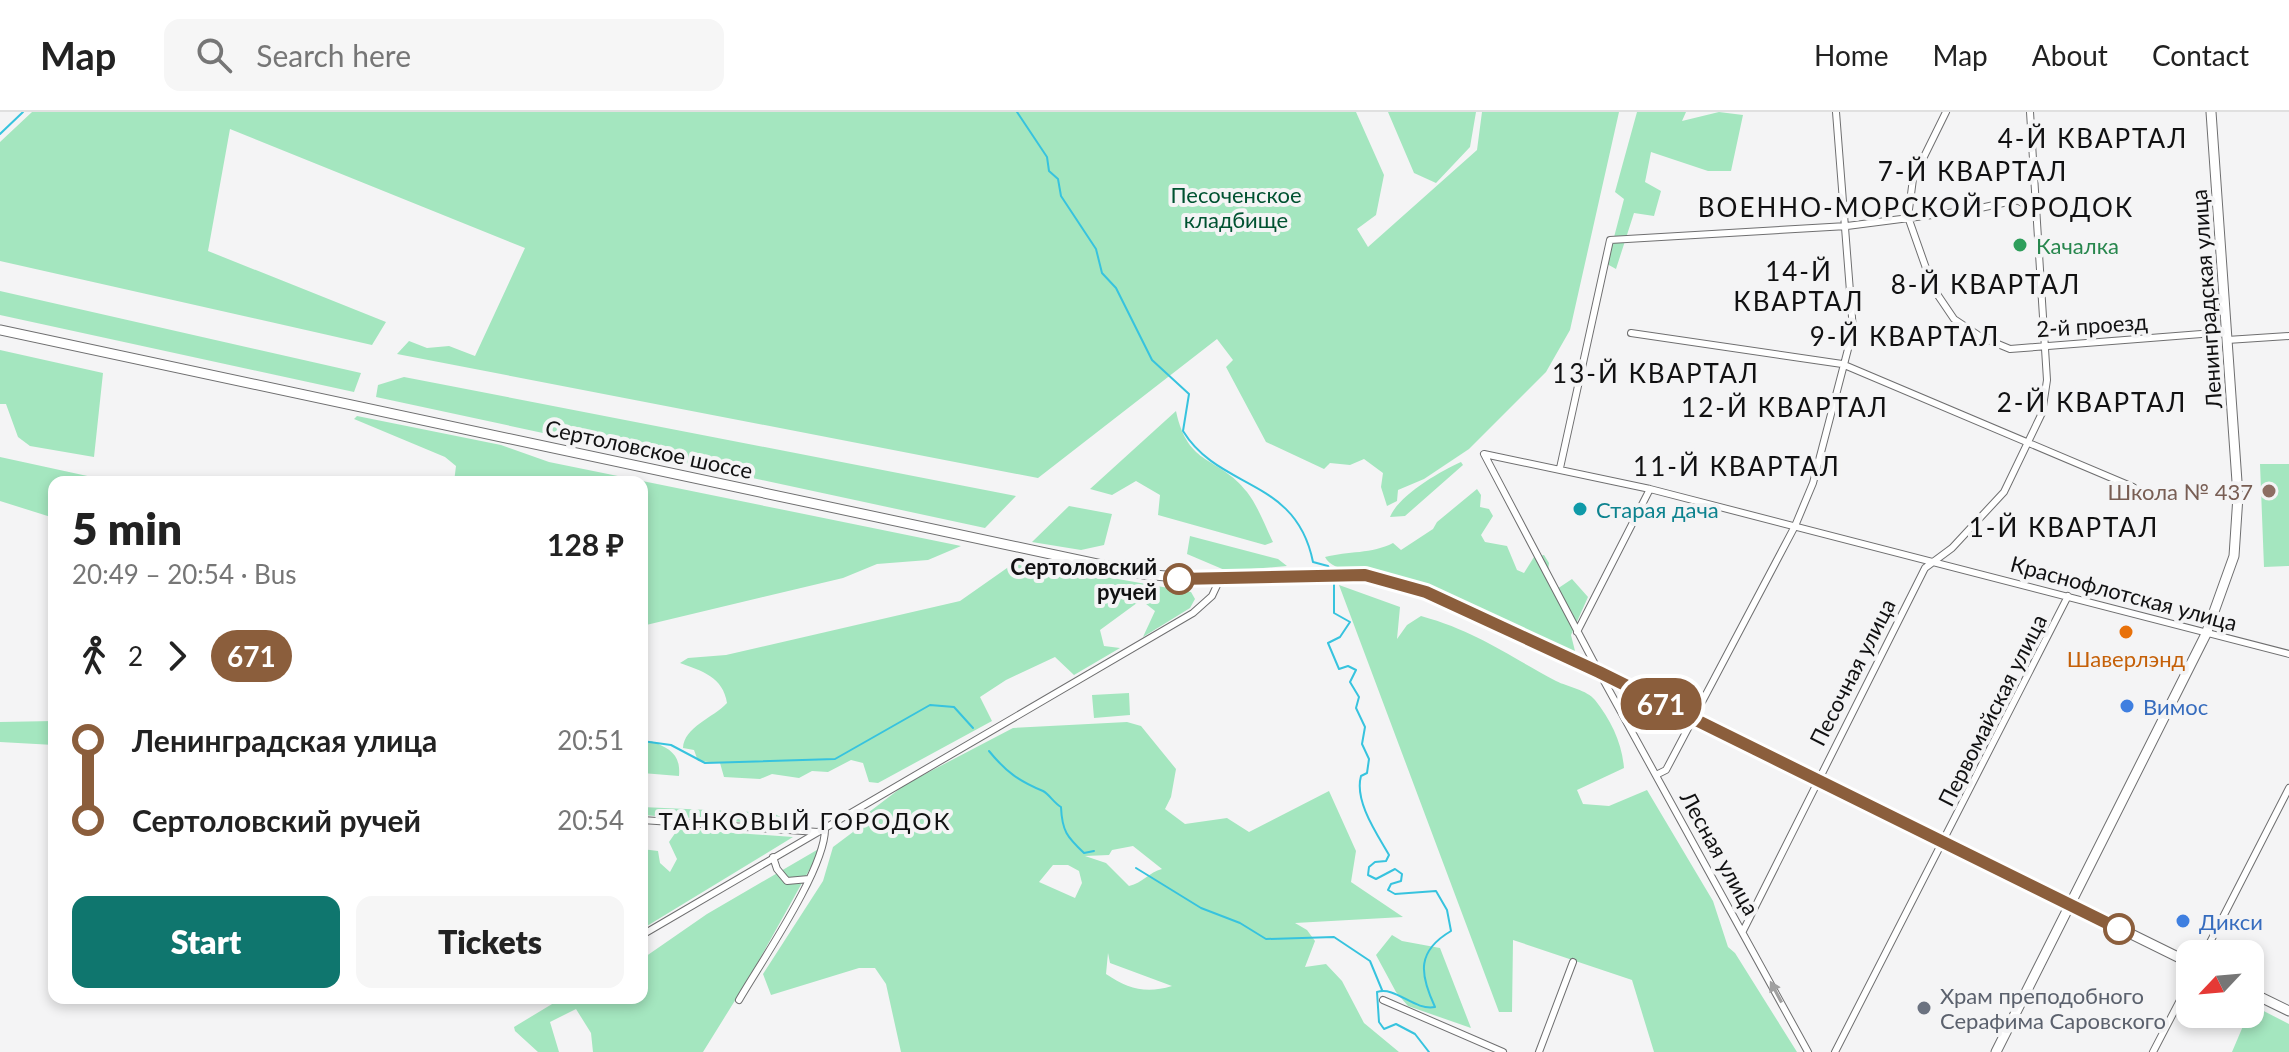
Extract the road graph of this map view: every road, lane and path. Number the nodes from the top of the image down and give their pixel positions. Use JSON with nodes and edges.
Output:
{"nodes":[{"id":1,"x":1836,"y":112,"type":"edge"},
{"id":2,"x":1946,"y":112,"type":"edge"},
{"id":3,"x":2030,"y":112,"type":"edge"},
{"id":4,"x":2211,"y":112,"type":"edge"},
{"id":5,"x":2037,"y":211,"type":"junction"},
{"id":6,"x":1908,"y":217,"type":"junction"},
{"id":7,"x":1847,"y":226,"type":"junction"},
{"id":8,"x":0,"y":330,"type":"edge"},
{"id":9,"x":1631,"y":333,"type":"dead end"},
{"id":10,"x":2227,"y":336,"type":"junction"},
{"id":11,"x":2289,"y":336,"type":"edge"},
{"id":12,"x":2045,"y":347,"type":"junction"},
{"id":13,"x":1842,"y":364,"type":"junction"},
{"id":14,"x":2029,"y":442,"type":"junction"},
{"id":15,"x":1484,"y":454,"type":"joint"},
{"id":16,"x":1560,"y":468,"type":"junction"},
{"id":17,"x":2133,"y":487,"type":"dead end"},
{"id":18,"x":1650,"y":489,"type":"junction"},
{"id":19,"x":1795,"y":526,"type":"junction"},
{"id":20,"x":1934,"y":562,"type":"junction"},
{"id":21,"x":1219,"y":581,"type":"junction"},
{"id":22,"x":2068,"y":596,"type":"junction"},
{"id":23,"x":1577,"y":632,"type":"junction"},
{"id":24,"x":2206,"y":634,"type":"junction"},
{"id":25,"x":2289,"y":654,"type":"edge"},
{"id":26,"x":1599,"y":672,"type":"junction"},
{"id":27,"x":1692,"y":720,"type":"junction"},
{"id":28,"x":1656,"y":775,"type":"junction"},
{"id":29,"x":1818,"y":780,"type":"junction"},
{"id":30,"x":2289,"y":788,"type":"edge"},
{"id":31,"x":648,"y":820,"type":"edge"},
{"id":32,"x":822,"y":830,"type":"junction"},
{"id":33,"x":1945,"y":844,"type":"junction"},
{"id":34,"x":773,"y":857,"type":"junction"},
{"id":35,"x":809,"y":879,"type":"junction"},
{"id":36,"x":2070,"y":905,"type":"junction"},
{"id":37,"x":648,"y":931,"type":"edge"},
{"id":38,"x":1743,"y":931,"type":"junction"},
{"id":39,"x":2211,"y":940,"type":"edge"},
{"id":40,"x":2176,"y":956,"type":"edge"},
{"id":41,"x":1573,"y":962,"type":"dead end"},
{"id":42,"x":2264,"y":999,"type":"edge"},
{"id":43,"x":739,"y":1000,"type":"dead end"},
{"id":44,"x":1383,"y":1000,"type":"dead end"},
{"id":45,"x":2176,"y":1008,"type":"edge"},
{"id":46,"x":2289,"y":1011,"type":"edge"},
{"id":47,"x":1501,"y":1052,"type":"edge"},
{"id":48,"x":1539,"y":1052,"type":"edge"},
{"id":49,"x":1808,"y":1052,"type":"edge"},
{"id":50,"x":1835,"y":1052,"type":"edge"},
{"id":51,"x":1996,"y":1052,"type":"edge"},
{"id":52,"x":2153,"y":1052,"type":"edge"}],
"edges":[{"from":1,"to":7,"type":"street"},
{"from":2,"to":6,"type":"street","name":"2-й проезд"},
{"from":3,"to":5,"type":"street","name":"Песочная улица"},
{"from":4,"to":10,"type":"main road","name":"Ленинградская улица"},
{"from":5,"to":6,"type":"street"},
{"from":5,"to":12,"type":"street","name":"Песочная улица"},
{"from":6,"to":7,"type":"street"},
{"from":6,"to":12,"type":"street","name":"2-й проезд"},
{"from":7,"to":13,"type":"street"},
{"from":7,"to":16,"type":"street"},
{"from":8,"to":21,"type":"main road","name":"Сертоловское шоссе"},
{"from":9,"to":13,"type":"street"},
{"from":10,"to":11,"type":"street","name":"2-й проезд"},
{"from":10,"to":12,"type":"street","name":"2-й проезд"},
{"from":10,"to":24,"type":"main road","name":"Ленинградская улица"},
{"from":12,"to":14,"type":"street","name":"Песочная улица"},
{"from":13,"to":14,"type":"street"},
{"from":13,"to":19,"type":"street"},
{"from":14,"to":17,"type":"street"},
{"from":14,"to":20,"type":"street","name":"Песочная улица"},
{"from":15,"to":16,"type":"street","name":"Краснофлотская улица"},
{"from":15,"to":23,"type":"street","name":"Лесная улица"},
{"from":16,"to":18,"type":"street","name":"Краснофлотская улица"},
{"from":18,"to":19,"type":"street","name":"Краснофлотская улица"},
{"from":18,"to":23,"type":"street"},
{"from":19,"to":20,"type":"street","name":"Краснофлотская улица"},
{"from":19,"to":27,"type":"street"},
{"from":20,"to":22,"type":"street","name":"Краснофлотская улица"},
{"from":20,"to":29,"type":"street","name":"Песочная улица"},
{"from":21,"to":26,"type":"main road","name":"Сертоловское шоссе"},
{"from":21,"to":32,"type":"street"},
{"from":22,"to":24,"type":"street","name":"Краснофлотская улица"},
{"from":22,"to":33,"type":"street","name":"Первомайская улица"},
{"from":23,"to":26,"type":"street","name":"Лесная улица"},
{"from":24,"to":25,"type":"street","name":"Краснофлотская улица"},
{"from":24,"to":36,"type":"main road","name":"Ленинградская улица"},
{"from":26,"to":27,"type":"main road","name":"Сертоловское шоссе"},
{"from":26,"to":28,"type":"street","name":"Лесная улица"},
{"from":27,"to":28,"type":"street"},
{"from":27,"to":29,"type":"main road","name":"Сертоловское шоссе"},
{"from":28,"to":38,"type":"street","name":"Лесная улица"},
{"from":29,"to":33,"type":"main road","name":"Сертоловское шоссе"},
{"from":29,"to":38,"type":"street","name":"Песочная улица"},
{"from":30,"to":39,"type":"street"},
{"from":31,"to":32,"type":"street"},
{"from":32,"to":34,"type":"street"},
{"from":32,"to":35,"type":"street"},
{"from":33,"to":36,"type":"main road","name":"Сертоловское шоссе"},
{"from":33,"to":50,"type":"street","name":"Первомайская улица"},
{"from":34,"to":35,"type":"street"},
{"from":34,"to":37,"type":"street"},
{"from":35,"to":43,"type":"street"},
{"from":36,"to":40,"type":"main road","name":"Сертоловское шоссе"},
{"from":36,"to":51,"type":"main road","name":"Ленинградская улица"},
{"from":49,"to":38,"type":"street","name":"Лесная улица","one_way":true},
{"from":41,"to":48,"type":"street"},
{"from":42,"to":46,"type":"main road"},
{"from":44,"to":47,"type":"street"},
{"from":45,"to":52,"type":"street"}]}
